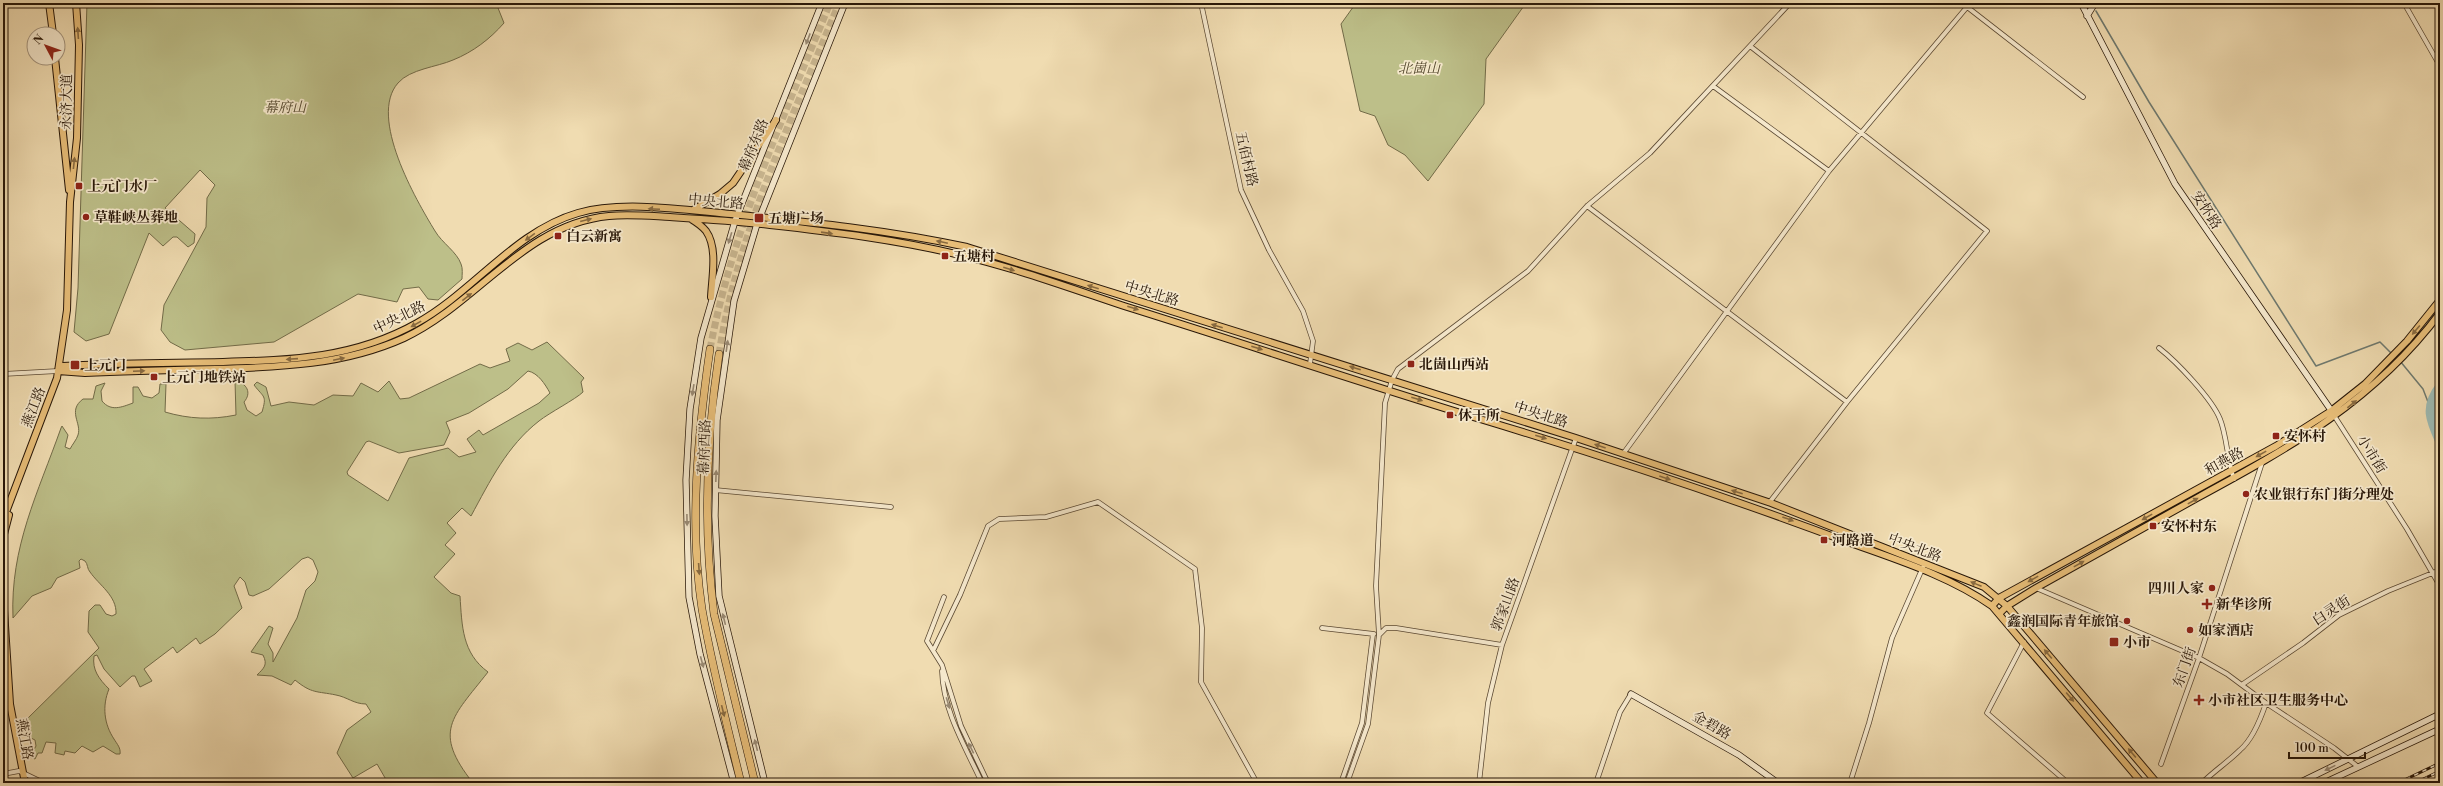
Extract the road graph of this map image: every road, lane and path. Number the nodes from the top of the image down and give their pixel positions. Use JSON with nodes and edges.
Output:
{"nodes":[{"id":1,"x":49,"y":3,"type":"edge"},
{"id":2,"x":76,"y":3,"type":"edge"},
{"id":3,"x":822,"y":3,"type":"edge"},
{"id":4,"x":846,"y":3,"type":"edge"},
{"id":5,"x":1201,"y":3,"type":"edge"},
{"id":6,"x":1790,"y":3,"type":"edge"},
{"id":7,"x":1962,"y":3,"type":"edge"},
{"id":8,"x":2081,"y":3,"type":"edge"},
{"id":9,"x":2095,"y":3,"type":"edge"},
{"id":10,"x":2404,"y":3,"type":"edge"},
{"id":11,"x":1967,"y":7,"type":"junction"},
{"id":12,"x":2087,"y":16,"type":"junction"},
{"id":13,"x":52,"y":26,"type":"edge"},
{"id":14,"x":1750,"y":46,"type":"junction"},
{"id":15,"x":56,"y":66,"type":"edge"},
{"id":16,"x":2440,"y":66,"type":"edge"},
{"id":17,"x":1713,"y":86,"type":"junction"},
{"id":18,"x":2083,"y":98,"type":"dead end"},
{"id":19,"x":776,"y":120,"type":"junction"},
{"id":20,"x":1861,"y":133,"type":"junction"},
{"id":21,"x":1830,"y":171,"type":"junction"},
{"id":22,"x":70,"y":202,"type":"junction"},
{"id":23,"x":1587,"y":206,"type":"junction"},
{"id":24,"x":693,"y":210,"type":"junction"},
{"id":25,"x":738,"y":215,"type":"junction"},
{"id":26,"x":759,"y":216,"type":"junction"},
{"id":27,"x":691,"y":219,"type":"junction"},
{"id":28,"x":735,"y":221,"type":"junction"},
{"id":29,"x":757,"y":224,"type":"junction"},
{"id":30,"x":711,"y":297,"type":"junction"},
{"id":31,"x":2440,"y":300,"type":"edge"},
{"id":32,"x":1727,"y":311,"type":"junction"},
{"id":33,"x":2440,"y":313,"type":"edge"},
{"id":34,"x":2159,"y":348,"type":"dead end"},
{"id":35,"x":710,"y":349,"type":"tunnel mouth"},
{"id":36,"x":719,"y":354,"type":"tunnel mouth"},
{"id":37,"x":1312,"y":356,"type":"junction"},
{"id":38,"x":1310,"y":364,"type":"junction"},
{"id":39,"x":61,"y":370,"type":"junction"},
{"id":40,"x":3,"y":374,"type":"edge"},
{"id":41,"x":1392,"y":380,"type":"junction"},
{"id":42,"x":1389,"y":391,"type":"junction"},
{"id":43,"x":1846,"y":402,"type":"junction"},
{"id":44,"x":2331,"y":411,"type":"junction"},
{"id":45,"x":2335,"y":417,"type":"junction"},
{"id":46,"x":1576,"y":438,"type":"junction"},
{"id":47,"x":1572,"y":447,"type":"junction"},
{"id":48,"x":1623,"y":454,"type":"junction"},
{"id":49,"x":2262,"y":463,"type":"junction"},
{"id":50,"x":2231,"y":470,"type":"junction"},
{"id":51,"x":2234,"y":479,"type":"junction"},
{"id":52,"x":715,"y":490,"type":"junction"},
{"id":53,"x":1769,"y":503,"type":"junction"},
{"id":54,"x":891,"y":507,"type":"dead end"},
{"id":55,"x":3,"y":520,"type":"edge"},
{"id":56,"x":3,"y":538,"type":"edge"},
{"id":57,"x":1925,"y":563,"type":"junction"},
{"id":58,"x":1922,"y":570,"type":"junction"},
{"id":59,"x":2440,"y":570,"type":"edge"},
{"id":60,"x":2432,"y":573,"type":"junction"},
{"id":61,"x":2440,"y":586,"type":"edge"},
{"id":62,"x":2036,"y":588,"type":"junction"},
{"id":63,"x":3,"y":594,"type":"edge"},
{"id":64,"x":944,"y":597,"type":"dead end"},
{"id":65,"x":1999,"y":598,"type":"junction"},
{"id":66,"x":1992,"y":606,"type":"junction"},
{"id":67,"x":2007,"y":606,"type":"junction"},
{"id":68,"x":1999,"y":614,"type":"junction"},
{"id":69,"x":1322,"y":628,"type":"dead end"},
{"id":70,"x":1372,"y":634,"type":"junction"},
{"id":71,"x":1378,"y":635,"type":"junction"},
{"id":72,"x":2024,"y":642,"type":"junction"},
{"id":73,"x":1502,"y":645,"type":"junction"},
{"id":74,"x":934,"y":650,"type":"junction"},
{"id":75,"x":3,"y":651,"type":"edge"},
{"id":76,"x":2199,"y":658,"type":"junction"},
{"id":77,"x":942,"y":665,"type":"junction"},
{"id":78,"x":2243,"y":684,"type":"junction"},
{"id":79,"x":1631,"y":694,"type":"joint"},
{"id":80,"x":2266,"y":703,"type":"junction"},
{"id":81,"x":2440,"y":714,"type":"edge"},
{"id":82,"x":2440,"y":729,"type":"edge"},
{"id":83,"x":2348,"y":758,"type":"junction"},
{"id":84,"x":2161,"y":764,"type":"dead end"},
{"id":85,"x":2357,"y":766,"type":"junction"},
{"id":86,"x":20,"y":772,"type":"junction"},
{"id":87,"x":3,"y":774,"type":"edge"},
{"id":88,"x":21,"y":783,"type":"edge"},
{"id":89,"x":25,"y":783,"type":"edge"},
{"id":90,"x":44,"y":783,"type":"edge"},
{"id":91,"x":734,"y":783,"type":"edge"},
{"id":92,"x":741,"y":783,"type":"edge"},
{"id":93,"x":755,"y":783,"type":"edge"},
{"id":94,"x":765,"y":783,"type":"edge"},
{"id":95,"x":982,"y":783,"type":"edge"},
{"id":96,"x":988,"y":783,"type":"edge"},
{"id":97,"x":1257,"y":783,"type":"edge"},
{"id":98,"x":1340,"y":783,"type":"edge"},
{"id":99,"x":1347,"y":783,"type":"edge"},
{"id":100,"x":1479,"y":783,"type":"edge"},
{"id":101,"x":1596,"y":783,"type":"edge"},
{"id":102,"x":1778,"y":783,"type":"edge"},
{"id":103,"x":1850,"y":783,"type":"edge"},
{"id":104,"x":2068,"y":783,"type":"edge"},
{"id":105,"x":2142,"y":783,"type":"edge"},
{"id":106,"x":2157,"y":783,"type":"edge"},
{"id":107,"x":2202,"y":783,"type":"edge"},
{"id":108,"x":2299,"y":783,"type":"edge"},
{"id":109,"x":2324,"y":783,"type":"edge"}],
"edges":[{"from":1,"to":13,"type":"main road"},
{"from":22,"to":2,"type":"main road","name":"永济大道","one_way":true},
{"from":3,"to":19,"type":"main road","name":"幕府东路","one_way":true},
{"from":4,"to":26,"type":"main road","name":"幕府西路"},
{"from":5,"to":37,"type":"street","name":"五佰村路"},
{"from":6,"to":14,"type":"street"},
{"from":7,"to":11,"type":"street"},
{"from":8,"to":12,"type":"main road","name":"安怀路"},
{"from":9,"to":12,"type":"main road"},
{"from":10,"to":16,"type":"street"},
{"from":11,"to":18,"type":"street"},
{"from":11,"to":20,"type":"street"},
{"from":12,"to":44,"type":"main road","name":"安怀路"},
{"from":14,"to":17,"type":"street"},
{"from":14,"to":20,"type":"street"},
{"from":15,"to":22,"type":"main road","name":"永济大道"},
{"from":17,"to":21,"type":"street"},
{"from":17,"to":23,"type":"street"},
{"from":19,"to":24,"type":"main road"},
{"from":19,"to":25,"type":"main road","name":"幕府东路"},
{"from":20,"to":21,"type":"street"},
{"from":20,"to":43,"type":"street"},
{"from":21,"to":32,"type":"street"},
{"from":22,"to":39,"type":"main road","name":"永济大道"},
{"from":23,"to":32,"type":"street"},
{"from":23,"to":41,"type":"street"},
{"from":24,"to":25,"type":"main road","name":"中央北路"},
{"from":24,"to":39,"type":"main road","name":"中央北路","one_way":true},
{"from":25,"to":26,"type":"main road","name":"中央北路"},
{"from":25,"to":28,"type":"main road","name":"幕府东路"},
{"from":26,"to":29,"type":"main road","name":"幕府西路"},
{"from":37,"to":26,"type":"main road","name":"中央北路","one_way":true},
{"from":27,"to":28,"type":"main road","name":"中央北路"},
{"from":27,"to":30,"type":"main road"},
{"from":39,"to":27,"type":"main road","name":"中央北路","one_way":true},
{"from":28,"to":29,"type":"main road","name":"中央北路"},
{"from":28,"to":30,"type":"main road","name":"幕府东路","one_way":true},
{"from":29,"to":38,"type":"main road","name":"中央北路","one_way":true},
{"from":52,"to":29,"type":"main road","name":"幕府西路","one_way":true},
{"from":30,"to":91,"type":"main road","name":"幕府西路","one_way":true},
{"from":31,"to":44,"type":"main road","name":"和燕路","one_way":true},
{"from":32,"to":43,"type":"street"},
{"from":32,"to":48,"type":"street"},
{"from":45,"to":33,"type":"main road","name":"和燕路","one_way":true},
{"from":34,"to":50,"type":"street"},
{"from":35,"to":92,"type":"highway","name":"幕府西路","one_way":true},
{"from":36,"to":93,"type":"highway","name":"幕府西路"},
{"from":37,"to":38,"type":"street","name":"五佰村路"},
{"from":41,"to":37,"type":"main road","name":"中央北路","one_way":true},
{"from":38,"to":42,"type":"main road","name":"中央北路"},
{"from":39,"to":40,"type":"street","name":"中央北路"},
{"from":39,"to":55,"type":"main road","name":"燕江路"},
{"from":39,"to":56,"type":"main road"},
{"from":41,"to":42,"type":"street"},
{"from":41,"to":46,"type":"main road","name":"中央北路"},
{"from":42,"to":47,"type":"main road","name":"中央北路","one_way":true},
{"from":42,"to":71,"type":"street"},
{"from":43,"to":53,"type":"street"},
{"from":44,"to":45,"type":"main road","name":"安怀路"},
{"from":44,"to":50,"type":"main road","name":"和燕路","one_way":true},
{"from":45,"to":49,"type":"main road","name":"和燕路"},
{"from":45,"to":60,"type":"street","name":"小市街"},
{"from":46,"to":47,"type":"street","name":"郭家山路"},
{"from":48,"to":46,"type":"main road","name":"中央北路","one_way":true},
{"from":47,"to":58,"type":"main road","name":"中央北路","one_way":true},
{"from":47,"to":73,"type":"street","name":"郭家山路"},
{"from":53,"to":48,"type":"main road","name":"中央北路","one_way":true},
{"from":49,"to":51,"type":"main road","name":"和燕路"},
{"from":49,"to":76,"type":"street","name":"东门街"},
{"from":50,"to":51,"type":"street"},
{"from":50,"to":65,"type":"main road","name":"和燕路","one_way":true},
{"from":62,"to":51,"type":"main road","name":"和燕路","one_way":true},
{"from":52,"to":54,"type":"street"},
{"from":94,"to":52,"type":"main road","name":"幕府西路","one_way":true},
{"from":53,"to":57,"type":"main road","name":"中央北路"},
{"from":57,"to":58,"type":"street"},
{"from":65,"to":57,"type":"main road","name":"中央北路","one_way":true},
{"from":58,"to":66,"type":"main road","name":"中央北路"},
{"from":58,"to":103,"type":"street"},
{"from":59,"to":60,"type":"street","name":"白灵街"},
{"from":60,"to":61,"type":"street","name":"小市街"},
{"from":60,"to":78,"type":"street","name":"白灵街"},
{"from":62,"to":67,"type":"main road","name":"和燕路"},
{"from":62,"to":76,"type":"street"},
{"from":63,"to":86,"type":"main road"},
{"from":64,"to":74,"type":"street"},
{"from":65,"to":66,"type":"main road","name":"和燕路"},
{"from":65,"to":67,"type":"main road","name":"中央北路"},
{"from":66,"to":68,"type":"main road","name":"中央北路"},
{"from":67,"to":68,"type":"main road","name":"和燕路"},
{"from":106,"to":67,"type":"main road","name":"中央北路","one_way":true},
{"from":68,"to":72,"type":"main road","name":"中央北路"},
{"from":69,"to":70,"type":"street"},
{"from":70,"to":71,"type":"street"},
{"from":70,"to":98,"type":"street"},
{"from":71,"to":73,"type":"street"},
{"from":71,"to":99,"type":"street"},
{"from":72,"to":104,"type":"street"},
{"from":72,"to":105,"type":"main road","name":"中央北路","one_way":true},
{"from":73,"to":100,"type":"street","name":"郭家山路"},
{"from":74,"to":77,"type":"street"},
{"from":74,"to":97,"type":"street"},
{"from":75,"to":86,"type":"main road","name":"燕江路"},
{"from":76,"to":78,"type":"street"},
{"from":76,"to":84,"type":"street","name":"东门街"},
{"from":77,"to":95,"type":"street","one_way":true},
{"from":96,"to":77,"type":"street","one_way":true},
{"from":78,"to":80,"type":"street"},
{"from":79,"to":101,"type":"street"},
{"from":79,"to":102,"type":"main road","name":"金碧路"},
{"from":80,"to":83,"type":"street"},
{"from":80,"to":107,"type":"street"},
{"from":81,"to":83,"type":"main road"},
{"from":82,"to":85,"type":"main road"},
{"from":83,"to":85,"type":"street"},
{"from":83,"to":108,"type":"main road","one_way":true},
{"from":85,"to":109,"type":"main road"},
{"from":86,"to":87,"type":"street"},
{"from":86,"to":88,"type":"main road","name":"燕江路"},
{"from":86,"to":89,"type":"main road"},
{"from":86,"to":90,"type":"street"}]}
